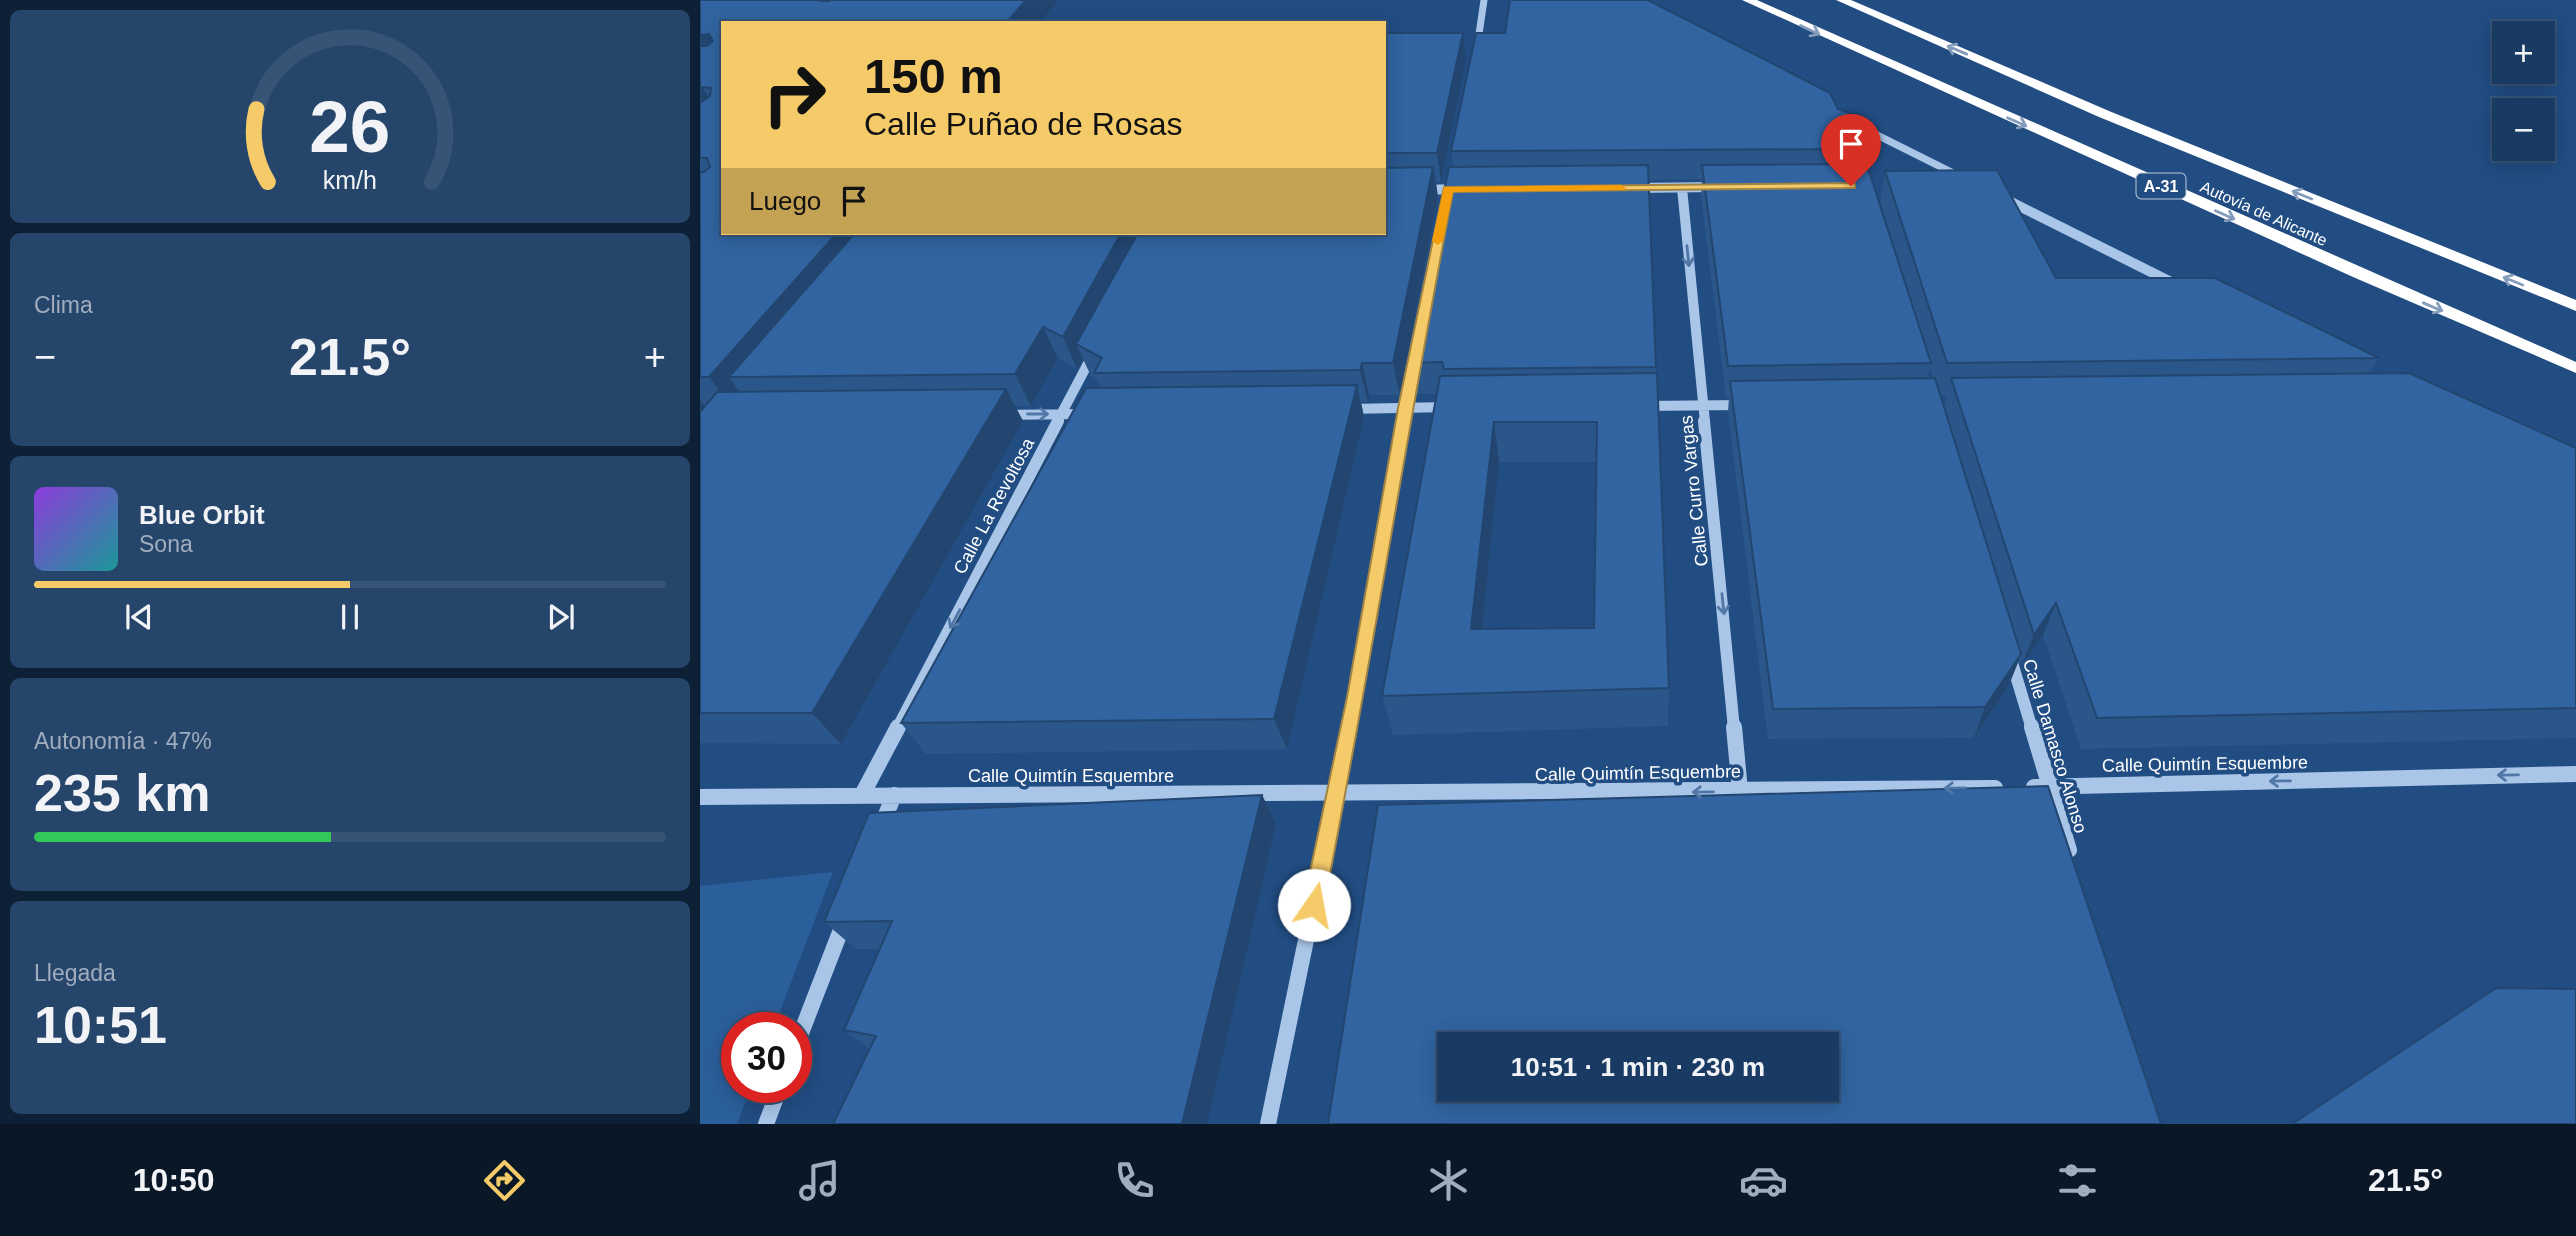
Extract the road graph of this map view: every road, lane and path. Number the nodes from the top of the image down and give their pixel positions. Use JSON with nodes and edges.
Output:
{"nodes":[{"id":1,"x":1484,"y":0,"type":"edge"},
{"id":2,"x":1748,"y":0,"type":"edge"},
{"id":3,"x":1842,"y":0,"type":"edge"},
{"id":4,"x":1472,"y":55,"type":"edge"},
{"id":5,"x":1834,"y":113,"type":"edge"},
{"id":6,"x":1970,"y":181,"type":"edge"},
{"id":7,"x":1449,"y":183,"type":"junction"},
{"id":8,"x":1721,"y":187,"type":"edge"},
{"id":9,"x":1627,"y":188,"type":"edge"},
{"id":10,"x":1682,"y":188,"type":"junction"},
{"id":11,"x":1476,"y":189,"type":"edge"},
{"id":12,"x":1410,"y":190,"type":"edge"},
{"id":13,"x":1994,"y":194,"type":"edge"},
{"id":14,"x":1445,"y":203,"type":"edge"},
{"id":15,"x":2190,"y":292,"type":"edge"},
{"id":16,"x":2576,"y":306,"type":"edge"},
{"id":17,"x":1418,"y":340,"type":"edge"},
{"id":18,"x":1100,"y":342,"type":"edge"},
{"id":19,"x":2576,"y":368,"type":"edge"},
{"id":20,"x":1757,"y":405,"type":"edge"},
{"id":21,"x":1623,"y":406,"type":"edge"},
{"id":22,"x":1703,"y":406,"type":"junction"},
{"id":23,"x":1463,"y":407,"type":"edge"},
{"id":24,"x":1405,"y":408,"type":"junction"},
{"id":25,"x":1340,"y":410,"type":"edge"},
{"id":26,"x":1104,"y":413,"type":"edge"},
{"id":27,"x":1062,"y":414,"type":"junction"},
{"id":28,"x":994,"y":415,"type":"edge"},
{"id":29,"x":2005,"y":640,"type":"edge"},
{"id":30,"x":2576,"y":774,"type":"edge"},
{"id":31,"x":2049,"y":787,"type":"junction"},
{"id":32,"x":1740,"y":791,"type":"junction"},
{"id":33,"x":862,"y":795,"type":"junction"},
{"id":34,"x":894,"y":795,"type":"junction"},
{"id":35,"x":1336,"y":795,"type":"junction"},
{"id":36,"x":700,"y":797,"type":"edge"},
{"id":37,"x":874,"y":845,"type":"edge"},
{"id":38,"x":2074,"y":865,"type":"edge"},
{"id":39,"x":850,"y":908,"type":"edge"},
{"id":40,"x":809,"y":1012,"type":"edge"},
{"id":41,"x":774,"y":1103,"type":"edge"},
{"id":42,"x":766,"y":1124,"type":"edge"},
{"id":43,"x":1268,"y":1124,"type":"edge"}],
"edges":[{"from":1,"to":4,"type":"street"},
{"from":2,"to":19,"type":"highway","name":"Autovía de Alicante","number":"A-31","one_way":true},
{"from":16,"to":3,"type":"highway","name":"Autovía de Alicante","number":"A-31","one_way":true},
{"from":5,"to":6,"type":"street"},
{"from":7,"to":11,"type":"street"},
{"from":7,"to":12,"type":"street"},
{"from":7,"to":14,"type":"street"},
{"from":8,"to":10,"type":"street"},
{"from":9,"to":10,"type":"street"},
{"from":10,"to":22,"type":"street","name":"Calle Curro Vargas","one_way":true},
{"from":13,"to":15,"type":"street"},
{"from":17,"to":24,"type":"street"},
{"from":18,"to":27,"type":"street","name":"Calle La Revoltosa"},
{"from":20,"to":22,"type":"street"},
{"from":21,"to":22,"type":"street"},
{"from":22,"to":32,"type":"street","name":"Calle Curro Vargas","one_way":true},
{"from":23,"to":24,"type":"street"},
{"from":24,"to":25,"type":"street"},
{"from":24,"to":35,"type":"street"},
{"from":26,"to":27,"type":"street"},
{"from":28,"to":27,"type":"street","one_way":true},
{"from":27,"to":33,"type":"street","name":"Calle La Revoltosa","one_way":true},
{"from":29,"to":31,"type":"street","name":"Calle Damasco Alonso"},
{"from":30,"to":31,"type":"street","name":"Calle Quimtín Esquembre","one_way":true},
{"from":31,"to":32,"type":"street","name":"Calle Quimtín Esquembre","one_way":true},
{"from":31,"to":38,"type":"street","name":"Calle Damasco Alonso"},
{"from":32,"to":35,"type":"street","name":"Calle Quimtín Esquembre","one_way":true},
{"from":33,"to":34,"type":"street","name":"Calle Quimtín Esquembre"},
{"from":33,"to":36,"type":"street","name":"Calle Quimtín Esquembre"},
{"from":34,"to":35,"type":"street","name":"Calle Quimtín Esquembre"},
{"from":34,"to":37,"type":"street"},
{"from":35,"to":43,"type":"street"},
{"from":39,"to":40,"type":"street"},
{"from":41,"to":42,"type":"street"}]}
